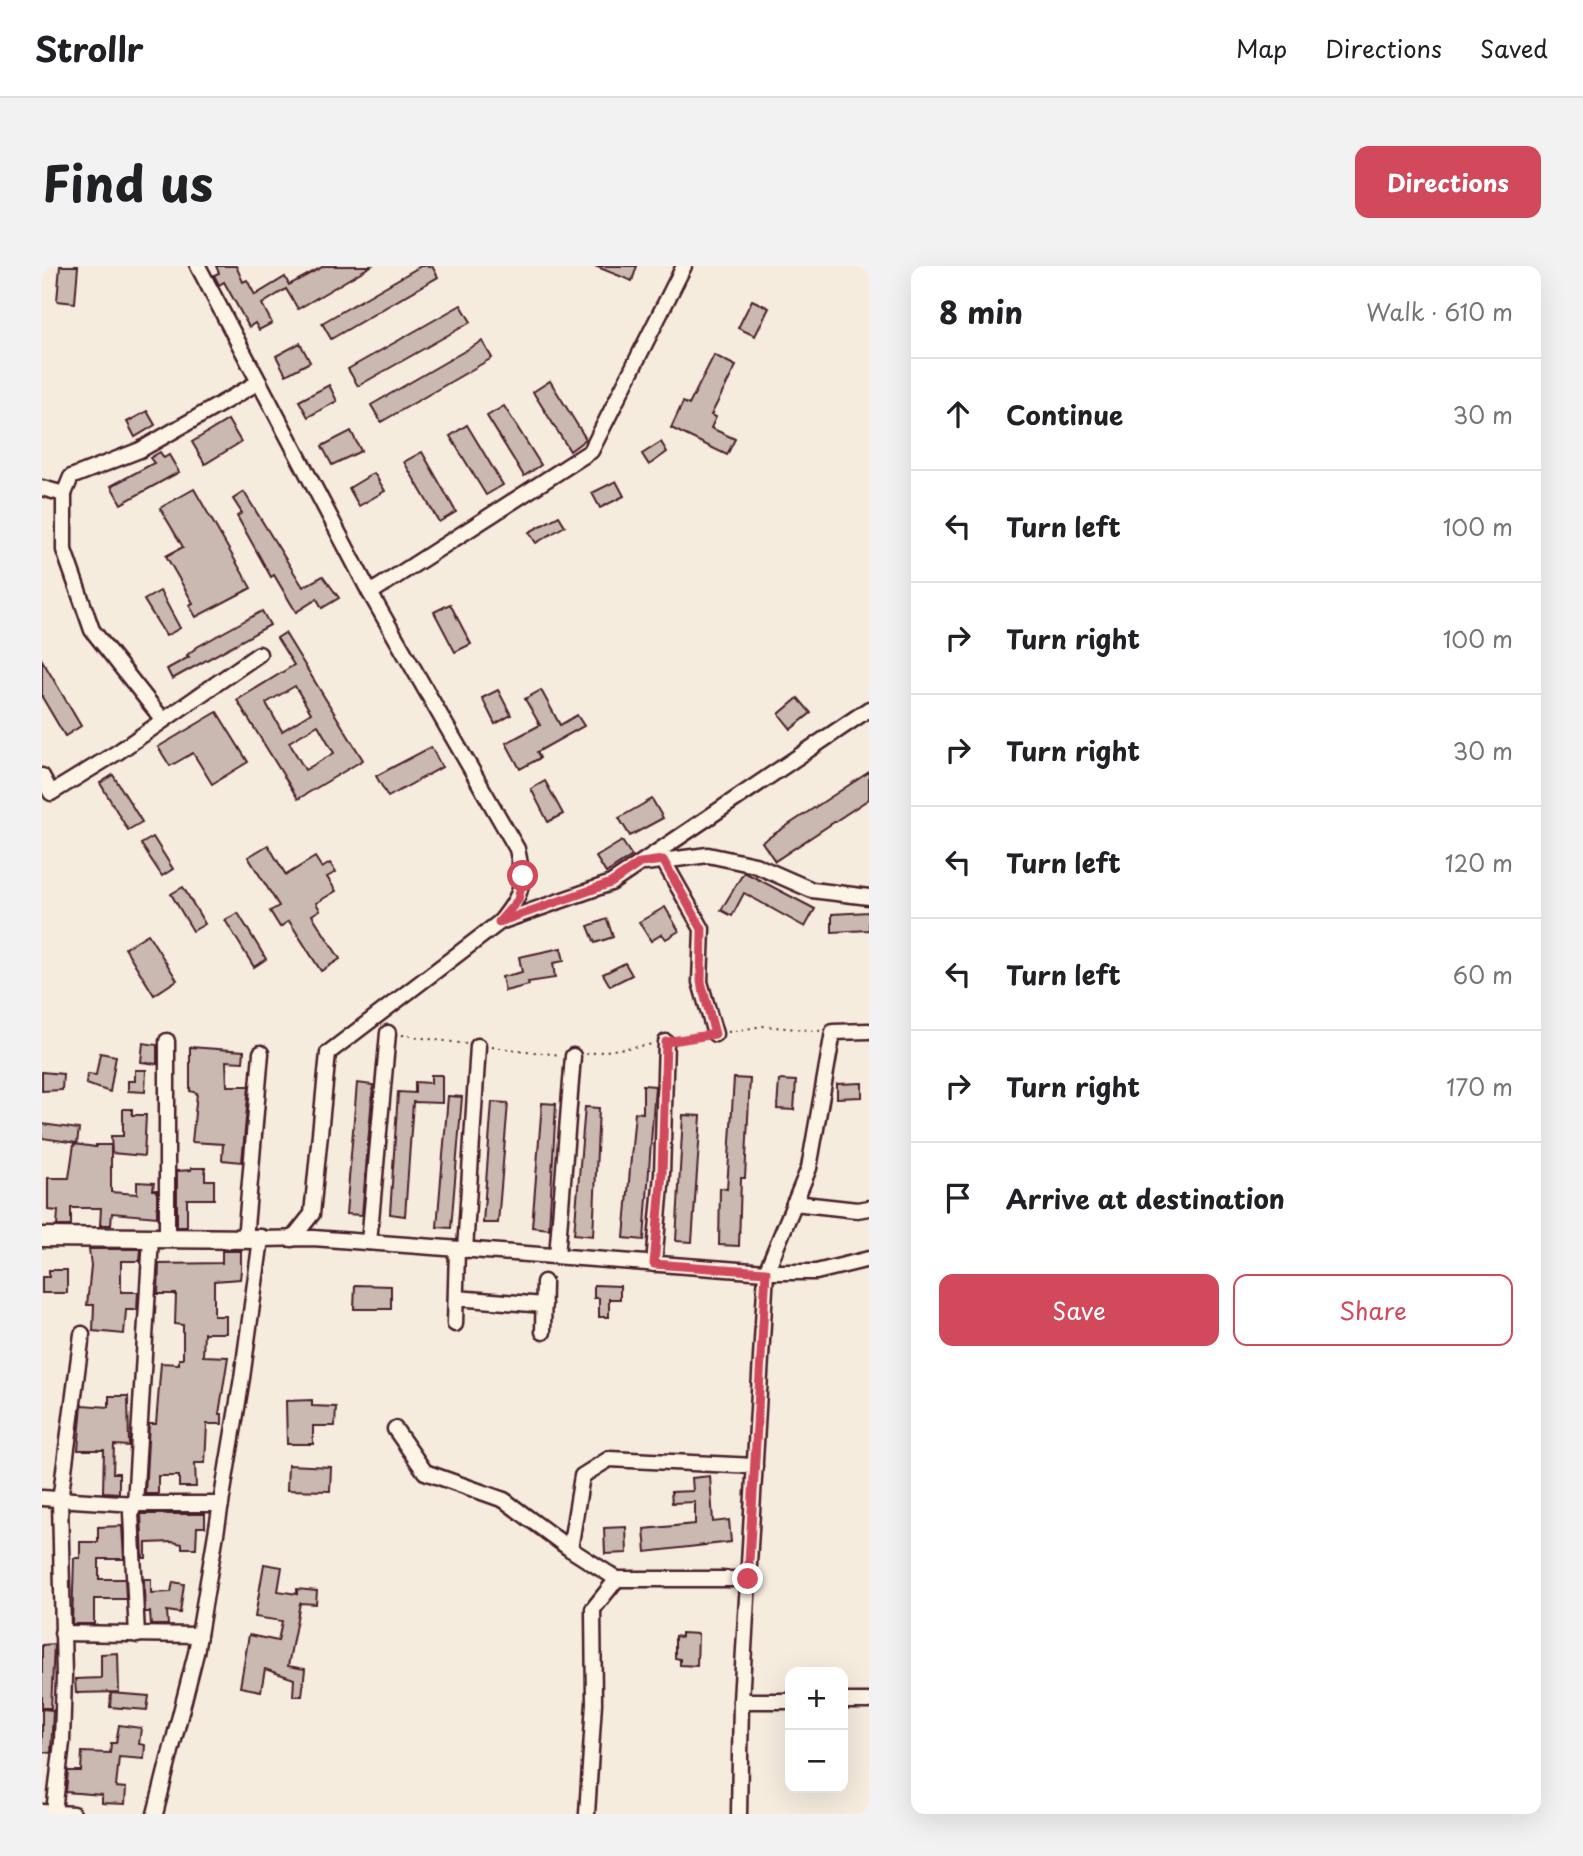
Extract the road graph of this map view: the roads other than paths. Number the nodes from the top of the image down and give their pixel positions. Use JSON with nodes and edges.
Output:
{"nodes":[{"id":1,"x":198,"y":266,"type":"edge"},
{"id":2,"x":684,"y":266,"type":"edge"},
{"id":3,"x":259,"y":382,"type":"junction"},
{"id":4,"x":42,"y":488,"type":"edge"},
{"id":5,"x":64,"y":494,"type":"junction"},
{"id":6,"x":369,"y":593,"type":"junction"},
{"id":7,"x":259,"y":654,"type":"dead end"},
{"id":8,"x":869,"y":709,"type":"edge"},
{"id":9,"x":163,"y":720,"type":"junction"},
{"id":10,"x":42,"y":776,"type":"edge"},
{"id":11,"x":663,"y":860,"type":"junction"},
{"id":12,"x":640,"y":863,"type":"junction"},
{"id":13,"x":869,"y":897,"type":"edge"},
{"id":14,"x":499,"y":922,"type":"junction"},
{"id":15,"x":869,"y":1031,"type":"edge"},
{"id":16,"x":388,"y":1033,"type":"road end"},
{"id":17,"x":715,"y":1034,"type":"road end"},
{"id":18,"x":167,"y":1041,"type":"dead end"},
{"id":19,"x":666,"y":1042,"type":"road end"},
{"id":20,"x":478,"y":1046,"type":"road end"},
{"id":21,"x":261,"y":1053,"type":"dead end"},
{"id":22,"x":573,"y":1056,"type":"road end"},
{"id":23,"x":794,"y":1203,"type":"junction"},
{"id":24,"x":869,"y":1208,"type":"edge"},
{"id":25,"x":312,"y":1214,"type":"junction"},
{"id":26,"x":42,"y":1237,"type":"edge"},
{"id":27,"x":159,"y":1238,"type":"junction"},
{"id":28,"x":253,"y":1239,"type":"junction"},
{"id":29,"x":292,"y":1239,"type":"junction"},
{"id":30,"x":331,"y":1240,"type":"junction"},
{"id":31,"x":369,"y":1242,"type":"junction"},
{"id":32,"x":461,"y":1249,"type":"junction"},
{"id":33,"x":557,"y":1256,"type":"junction"},
{"id":34,"x":869,"y":1259,"type":"edge"},
{"id":35,"x":654,"y":1264,"type":"junction"},
{"id":36,"x":766,"y":1272,"type":"junction"},
{"id":37,"x":544,"y":1282,"type":"dead end"},
{"id":38,"x":456,"y":1298,"type":"junction"},
{"id":39,"x":544,"y":1305,"type":"junction"},
{"id":40,"x":455,"y":1324,"type":"dead end"},
{"id":41,"x":543,"y":1332,"type":"dead end"},
{"id":42,"x":82,"y":1334,"type":"dead end"},
{"id":43,"x":395,"y":1429,"type":"dead end"},
{"id":44,"x":755,"y":1466,"type":"junction"},
{"id":45,"x":42,"y":1498,"type":"edge"},
{"id":46,"x":60,"y":1501,"type":"junction"},
{"id":47,"x":135,"y":1504,"type":"junction"},
{"id":48,"x":221,"y":1504,"type":"junction"},
{"id":49,"x":569,"y":1549,"type":"junction"},
{"id":50,"x":617,"y":1579,"type":"junction"},
{"id":51,"x":748,"y":1579,"type":"junction"},
{"id":52,"x":62,"y":1633,"type":"junction"},
{"id":53,"x":137,"y":1635,"type":"junction"},
{"id":54,"x":199,"y":1635,"type":"junction"},
{"id":55,"x":785,"y":1701,"type":"edge"},
{"id":56,"x":848,"y":1701,"type":"edge"},
{"id":57,"x":869,"y":1701,"type":"edge"},
{"id":58,"x":741,"y":1702,"type":"junction"},
{"id":59,"x":48,"y":1812,"type":"edge"},
{"id":60,"x":73,"y":1814,"type":"edge"},
{"id":61,"x":155,"y":1814,"type":"edge"},
{"id":62,"x":587,"y":1814,"type":"edge"},
{"id":63,"x":739,"y":1814,"type":"edge"}],
"edges":[{"from":1,"to":3,"type":"street"},
{"from":2,"to":6,"type":"street"},
{"from":3,"to":5,"type":"street"},
{"from":3,"to":6,"type":"street"},
{"from":4,"to":5,"type":"street"},
{"from":5,"to":9,"type":"street"},
{"from":6,"to":14,"type":"street"},
{"from":7,"to":9,"type":"street"},
{"from":8,"to":12,"type":"street"},
{"from":9,"to":10,"type":"street"},
{"from":11,"to":12,"type":"street"},
{"from":11,"to":13,"type":"street"},
{"from":11,"to":17,"type":"street"},
{"from":12,"to":14,"type":"street"},
{"from":14,"to":25,"type":"street"},
{"from":15,"to":23,"type":"street"},
{"from":16,"to":31,"type":"street"},
{"from":18,"to":27,"type":"street"},
{"from":19,"to":35,"type":"street"},
{"from":20,"to":32,"type":"street"},
{"from":21,"to":28,"type":"street"},
{"from":22,"to":33,"type":"street"},
{"from":23,"to":24,"type":"street"},
{"from":23,"to":36,"type":"street"},
{"from":25,"to":29,"type":"street"},
{"from":25,"to":30,"type":"street"},
{"from":26,"to":27,"type":"main road"},
{"from":27,"to":28,"type":"main road"},
{"from":27,"to":47,"type":"street"},
{"from":28,"to":29,"type":"street"},
{"from":28,"to":48,"type":"street"},
{"from":29,"to":30,"type":"street"},
{"from":30,"to":31,"type":"street"},
{"from":31,"to":32,"type":"street"},
{"from":32,"to":33,"type":"street"},
{"from":32,"to":38,"type":"street"},
{"from":33,"to":35,"type":"street"},
{"from":34,"to":36,"type":"street"},
{"from":35,"to":36,"type":"street"},
{"from":36,"to":44,"type":"street"},
{"from":37,"to":39,"type":"street"},
{"from":38,"to":39,"type":"street"},
{"from":38,"to":40,"type":"street"},
{"from":39,"to":41,"type":"street"},
{"from":42,"to":46,"type":"street"},
{"from":43,"to":49,"type":"street"},
{"from":44,"to":49,"type":"street"},
{"from":44,"to":51,"type":"street"},
{"from":45,"to":46,"type":"street"},
{"from":46,"to":47,"type":"street"},
{"from":46,"to":52,"type":"street"},
{"from":47,"to":48,"type":"street"},
{"from":47,"to":53,"type":"street"},
{"from":48,"to":54,"type":"street"},
{"from":49,"to":50,"type":"street"},
{"from":50,"to":51,"type":"street"},
{"from":50,"to":62,"type":"street"},
{"from":51,"to":58,"type":"street"},
{"from":52,"to":53,"type":"street"},
{"from":52,"to":59,"type":"street"},
{"from":53,"to":54,"type":"street"},
{"from":54,"to":61,"type":"street"},
{"from":55,"to":58,"type":"street"},
{"from":56,"to":57,"type":"street"},
{"from":58,"to":63,"type":"street"},
{"from":59,"to":60,"type":"street"}]}
